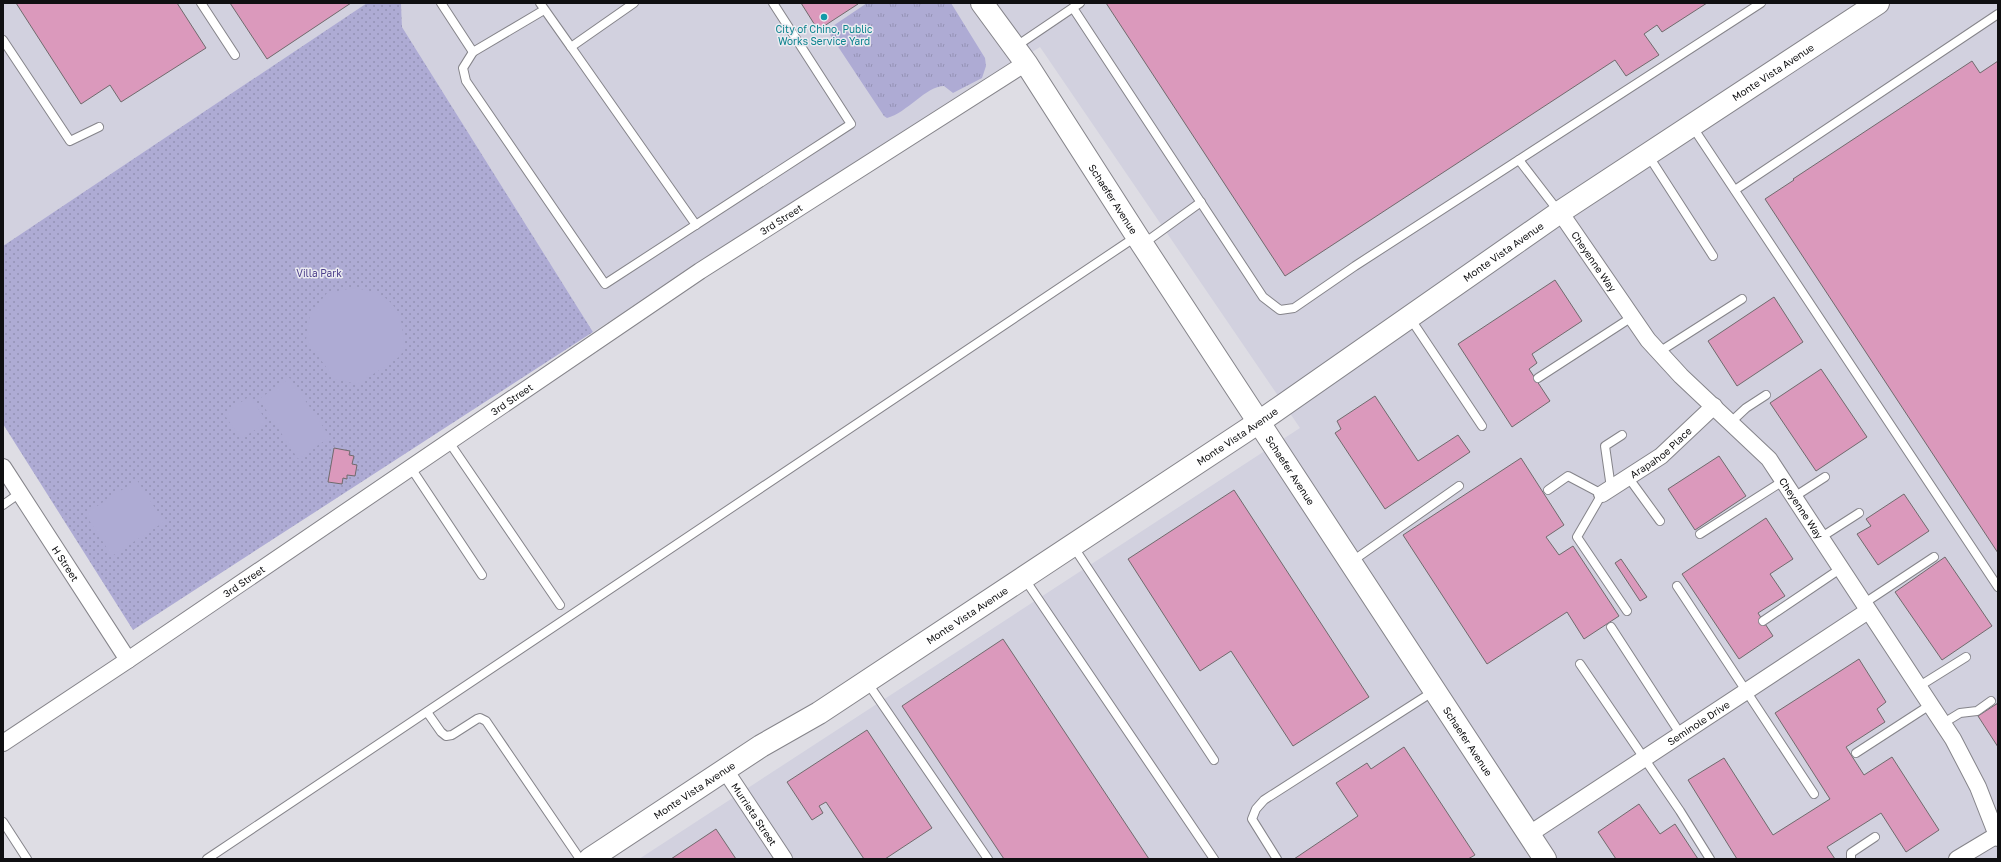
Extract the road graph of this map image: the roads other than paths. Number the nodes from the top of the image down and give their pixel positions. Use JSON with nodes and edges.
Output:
{"nodes":[{"id":1,"x":201,"y":3,"type":"edge"},
{"id":2,"x":441,"y":3,"type":"edge"},
{"id":3,"x":634,"y":3,"type":"edge"},
{"id":4,"x":774,"y":3,"type":"edge"},
{"id":5,"x":982,"y":3,"type":"edge"},
{"id":6,"x":1080,"y":3,"type":"edge"},
{"id":7,"x":1761,"y":3,"type":"edge"},
{"id":8,"x":1878,"y":3,"type":"edge"},
{"id":9,"x":542,"y":6,"type":"edge"},
{"id":10,"x":1072,"y":8,"type":"junction"},
{"id":11,"x":1998,"y":14,"type":"edge"},
{"id":12,"x":3,"y":40,"type":"edge"},
{"id":13,"x":571,"y":46,"type":"junction"},
{"id":14,"x":473,"y":52,"type":"junction"},
{"id":15,"x":235,"y":55,"type":"dead end"},
{"id":16,"x":1020,"y":55,"type":"junction"},
{"id":17,"x":1692,"y":125,"type":"junction"},
{"id":18,"x":99,"y":127,"type":"dead end"},
{"id":19,"x":1648,"y":154,"type":"junction"},
{"id":20,"x":1519,"y":160,"type":"junction"},
{"id":21,"x":1735,"y":190,"type":"junction"},
{"id":22,"x":1201,"y":202,"type":"junction"},
{"id":23,"x":1560,"y":212,"type":"junction"},
{"id":24,"x":696,"y":225,"type":"junction"},
{"id":25,"x":1139,"y":240,"type":"junction"},
{"id":26,"x":1713,"y":256,"type":"dead end"},
{"id":27,"x":1742,"y":299,"type":"dead end"},
{"id":28,"x":1409,"y":317,"type":"junction"},
{"id":29,"x":1632,"y":317,"type":"junction"},
{"id":30,"x":1659,"y":352,"type":"junction"},
{"id":31,"x":1538,"y":378,"type":"dead end"},
{"id":32,"x":1766,"y":395,"type":"dead end"},
{"id":33,"x":1714,"y":406,"type":"junction"},
{"id":34,"x":1259,"y":422,"type":"junction"},
{"id":35,"x":1731,"y":422,"type":"junction"},
{"id":36,"x":1482,"y":426,"type":"dead end"},
{"id":37,"x":1622,"y":435,"type":"dead end"},
{"id":38,"x":449,"y":442,"type":"junction"},
{"id":39,"x":3,"y":467,"type":"edge"},
{"id":40,"x":410,"y":468,"type":"junction"},
{"id":41,"x":1628,"y":477,"type":"junction"},
{"id":42,"x":1825,"y":477,"type":"dead end"},
{"id":43,"x":1783,"y":480,"type":"junction"},
{"id":44,"x":1459,"y":486,"type":"dead end"},
{"id":45,"x":1548,"y":490,"type":"dead end"},
{"id":46,"x":1607,"y":491,"type":"junction"},
{"id":47,"x":20,"y":493,"type":"junction"},
{"id":48,"x":1794,"y":497,"type":"junction"},
{"id":49,"x":3,"y":504,"type":"edge"},
{"id":50,"x":1859,"y":513,"type":"dead end"},
{"id":51,"x":1660,"y":521,"type":"dead end"},
{"id":52,"x":1700,"y":534,"type":"dead end"},
{"id":53,"x":1820,"y":538,"type":"junction"},
{"id":54,"x":1073,"y":545,"type":"junction"},
{"id":55,"x":1934,"y":557,"type":"dead end"},
{"id":56,"x":1350,"y":562,"type":"junction"},
{"id":57,"x":1840,"y":569,"type":"junction"},
{"id":58,"x":482,"y":575,"type":"dead end"},
{"id":59,"x":1023,"y":578,"type":"junction"},
{"id":60,"x":1678,"y":586,"type":"dead end"},
{"id":61,"x":1998,"y":587,"type":"edge"},
{"id":62,"x":560,"y":605,"type":"dead end"},
{"id":63,"x":1865,"y":607,"type":"junction"},
{"id":64,"x":1627,"y":611,"type":"dead end"},
{"id":65,"x":1763,"y":621,"type":"dead end"},
{"id":66,"x":1611,"y":627,"type":"dead end"},
{"id":67,"x":1966,"y":657,"type":"dead end"},
{"id":68,"x":128,"y":660,"type":"junction"},
{"id":69,"x":1580,"y":664,"type":"dead end"},
{"id":70,"x":867,"y":681,"type":"junction"},
{"id":71,"x":1918,"y":687,"type":"junction"},
{"id":72,"x":1434,"y":691,"type":"junction"},
{"id":73,"x":1746,"y":692,"type":"junction"},
{"id":74,"x":1991,"y":701,"type":"dead end"},
{"id":75,"x":1930,"y":705,"type":"junction"},
{"id":76,"x":427,"y":712,"type":"junction"},
{"id":77,"x":1942,"y":724,"type":"junction"},
{"id":78,"x":1681,"y":735,"type":"junction"},
{"id":79,"x":3,"y":743,"type":"edge"},
{"id":80,"x":1856,"y":753,"type":"dead end"},
{"id":81,"x":1644,"y":759,"type":"junction"},
{"id":82,"x":1214,"y":760,"type":"dead end"},
{"id":83,"x":725,"y":770,"type":"junction"},
{"id":84,"x":1814,"y":794,"type":"dead end"},
{"id":85,"x":3,"y":822,"type":"edge"},
{"id":86,"x":1528,"y":835,"type":"junction"},
{"id":87,"x":1998,"y":836,"type":"edge"},
{"id":88,"x":1875,"y":837,"type":"dead end"},
{"id":89,"x":27,"y":859,"type":"edge"},
{"id":90,"x":207,"y":859,"type":"edge"},
{"id":91,"x":580,"y":859,"type":"edge"},
{"id":92,"x":590,"y":859,"type":"edge"},
{"id":93,"x":784,"y":859,"type":"edge"},
{"id":94,"x":988,"y":859,"type":"edge"},
{"id":95,"x":1214,"y":859,"type":"edge"},
{"id":96,"x":1278,"y":859,"type":"edge"},
{"id":97,"x":1545,"y":859,"type":"edge"},
{"id":98,"x":1710,"y":859,"type":"edge"},
{"id":99,"x":1851,"y":859,"type":"edge"},
{"id":100,"x":1957,"y":859,"type":"edge"}],
"edges":[{"from":1,"to":15,"type":"lane"},
{"from":2,"to":14,"type":"lane"},
{"from":3,"to":13,"type":"lane"},
{"from":4,"to":24,"type":"lane"},
{"from":5,"to":16,"type":"street","name":"Schaefer Avenue"},
{"from":6,"to":10,"type":"lane"},
{"from":7,"to":20,"type":"lane"},
{"from":8,"to":17,"type":"street","name":"Monte Vista Avenue"},
{"from":9,"to":13,"type":"lane"},
{"from":9,"to":14,"type":"lane"},
{"from":10,"to":16,"type":"lane"},
{"from":10,"to":22,"type":"lane"},
{"from":11,"to":21,"type":"lane"},
{"from":12,"to":18,"type":"lane"},
{"from":13,"to":24,"type":"lane"},
{"from":14,"to":24,"type":"lane"},
{"from":16,"to":25,"type":"street","name":"Schaefer Avenue"},
{"from":16,"to":38,"type":"street","name":"3rd Street"},
{"from":17,"to":19,"type":"street","name":"Monte Vista Avenue"},
{"from":17,"to":21,"type":"lane"},
{"from":19,"to":23,"type":"street","name":"Monte Vista Avenue"},
{"from":19,"to":26,"type":"lane"},
{"from":20,"to":22,"type":"lane"},
{"from":20,"to":23,"type":"lane"},
{"from":21,"to":61,"type":"lane"},
{"from":22,"to":25,"type":"lane"},
{"from":23,"to":28,"type":"street","name":"Monte Vista Avenue"},
{"from":23,"to":29,"type":"street","name":"Cheyenne Way"},
{"from":25,"to":34,"type":"street","name":"Schaefer Avenue"},
{"from":25,"to":76,"type":"lane"},
{"from":27,"to":30,"type":"lane"},
{"from":28,"to":34,"type":"street","name":"Monte Vista Avenue"},
{"from":28,"to":36,"type":"lane"},
{"from":29,"to":30,"type":"street","name":"Cheyenne Way"},
{"from":29,"to":31,"type":"lane"},
{"from":30,"to":33,"type":"street","name":"Cheyenne Way"},
{"from":32,"to":35,"type":"lane"},
{"from":33,"to":35,"type":"street","name":"Cheyenne Way"},
{"from":33,"to":41,"type":"street","name":"Arapahoe Place"},
{"from":34,"to":54,"type":"street","name":"Monte Vista Avenue"},
{"from":34,"to":56,"type":"street","name":"Schaefer Avenue"},
{"from":35,"to":43,"type":"street","name":"Cheyenne Way"},
{"from":37,"to":46,"type":"lane"},
{"from":38,"to":40,"type":"street","name":"3rd Street"},
{"from":38,"to":62,"type":"lane"},
{"from":39,"to":47,"type":"street","name":"H Street"},
{"from":40,"to":58,"type":"lane"},
{"from":40,"to":68,"type":"street","name":"3rd Street"},
{"from":41,"to":46,"type":"street","name":"Arapahoe Place"},
{"from":41,"to":51,"type":"lane"},
{"from":42,"to":48,"type":"lane"},
{"from":43,"to":48,"type":"street","name":"Cheyenne Way"},
{"from":43,"to":52,"type":"lane"},
{"from":44,"to":56,"type":"lane"},
{"from":45,"to":46,"type":"lane"},
{"from":46,"to":64,"type":"lane"},
{"from":47,"to":49,"type":"lane"},
{"from":47,"to":68,"type":"street","name":"H Street"},
{"from":48,"to":53,"type":"street","name":"Cheyenne Way"},
{"from":50,"to":53,"type":"lane"},
{"from":53,"to":57,"type":"street","name":"Cheyenne Way"},
{"from":54,"to":59,"type":"street","name":"Monte Vista Avenue"},
{"from":54,"to":82,"type":"lane"},
{"from":55,"to":63,"type":"lane"},
{"from":56,"to":72,"type":"street","name":"Schaefer Avenue"},
{"from":57,"to":63,"type":"street","name":"Cheyenne Way"},
{"from":57,"to":65,"type":"lane"},
{"from":59,"to":70,"type":"street","name":"Monte Vista Avenue"},
{"from":59,"to":95,"type":"lane"},
{"from":60,"to":73,"type":"lane"},
{"from":63,"to":71,"type":"street","name":"Cheyenne Way"},
{"from":63,"to":73,"type":"street","name":"Seminole Drive"},
{"from":66,"to":78,"type":"lane"},
{"from":67,"to":71,"type":"lane"},
{"from":68,"to":79,"type":"street","name":"3rd Street"},
{"from":69,"to":81,"type":"lane"},
{"from":70,"to":83,"type":"street","name":"Monte Vista Avenue"},
{"from":70,"to":94,"type":"lane"},
{"from":71,"to":75,"type":"street","name":"Cheyenne Way"},
{"from":72,"to":86,"type":"street","name":"Schaefer Avenue"},
{"from":72,"to":96,"type":"lane"},
{"from":73,"to":78,"type":"street","name":"Seminole Drive"},
{"from":73,"to":84,"type":"lane"},
{"from":74,"to":77,"type":"lane"},
{"from":75,"to":77,"type":"street","name":"Cheyenne Way"},
{"from":75,"to":80,"type":"lane"},
{"from":76,"to":90,"type":"lane"},
{"from":76,"to":91,"type":"lane"},
{"from":77,"to":87,"type":"street","name":"Cheyenne Way"},
{"from":78,"to":81,"type":"street","name":"Seminole Drive"},
{"from":81,"to":86,"type":"street","name":"Seminole Drive"},
{"from":81,"to":98,"type":"lane"},
{"from":83,"to":92,"type":"street","name":"Monte Vista Avenue"},
{"from":83,"to":93,"type":"street","name":"Murrieta Street"},
{"from":85,"to":89,"type":"lane"},
{"from":86,"to":97,"type":"street","name":"Schaefer Avenue"},
{"from":87,"to":100,"type":"street"},
{"from":88,"to":99,"type":"lane"}]}
